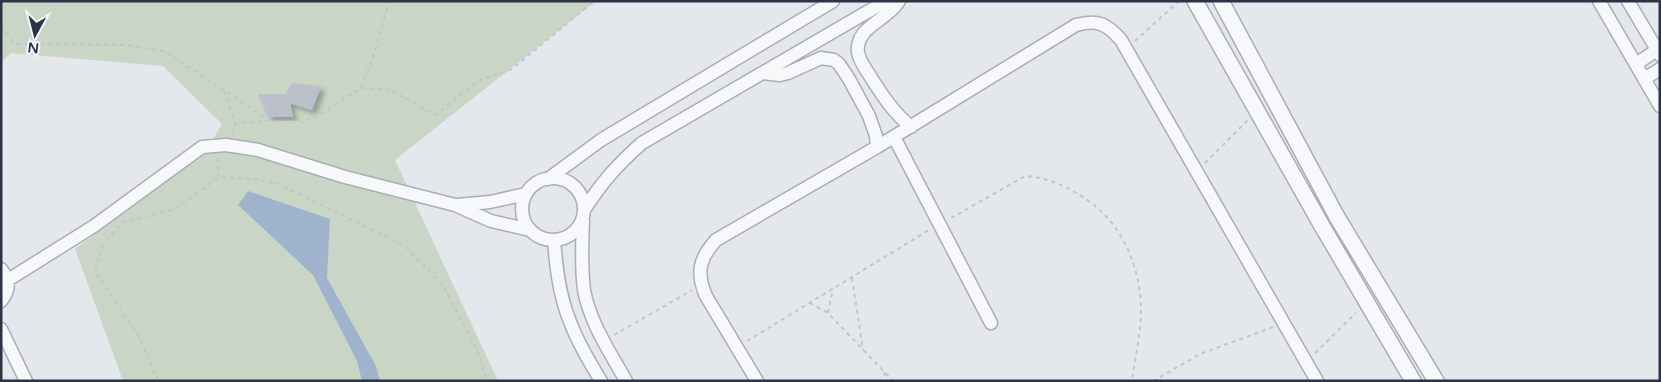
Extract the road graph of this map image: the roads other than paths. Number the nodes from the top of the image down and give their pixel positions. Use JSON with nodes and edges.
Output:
{"nodes":[{"id":1,"x":833,"y":1,"type":"edge"},
{"id":2,"x":886,"y":1,"type":"edge"},
{"id":3,"x":900,"y":1,"type":"edge"},
{"id":4,"x":1195,"y":1,"type":"edge"},
{"id":5,"x":1221,"y":1,"type":"edge"},
{"id":6,"x":1600,"y":1,"type":"edge"},
{"id":7,"x":1628,"y":1,"type":"edge"},
{"id":8,"x":1659,"y":51,"type":"edge"},
{"id":9,"x":1636,"y":64,"type":"junction"},
{"id":10,"x":864,"y":67,"type":"junction"},
{"id":11,"x":1660,"y":69,"type":"edge"},
{"id":12,"x":763,"y":73,"type":"junction"},
{"id":13,"x":849,"y":78,"type":"junction"},
{"id":14,"x":1644,"y":79,"type":"junction"},
{"id":15,"x":887,"y":103,"type":"junction"},
{"id":16,"x":1660,"y":106,"type":"edge"},
{"id":17,"x":869,"y":116,"type":"junction"},
{"id":18,"x":911,"y":127,"type":"junction"},
{"id":19,"x":894,"y":137,"type":"junction"},
{"id":20,"x":877,"y":147,"type":"junction"},
{"id":21,"x":548,"y":179,"type":"junction"},
{"id":22,"x":526,"y":194,"type":"junction"},
{"id":23,"x":455,"y":205,"type":"junction"},
{"id":24,"x":584,"y":215,"type":"junction"},
{"id":25,"x":1337,"y":217,"type":"junction"},
{"id":26,"x":1322,"y":226,"type":"junction"},
{"id":27,"x":530,"y":230,"type":"junction"},
{"id":28,"x":554,"y":240,"type":"junction"},
{"id":29,"x":4,"y":275,"type":"edge"},
{"id":30,"x":1,"y":301,"type":"edge"},
{"id":31,"x":991,"y":323,"type":"dead end"},
{"id":32,"x":1,"y":329,"type":"edge"},
{"id":33,"x":26,"y":381,"type":"edge"},
{"id":34,"x":601,"y":381,"type":"edge"},
{"id":35,"x":626,"y":381,"type":"edge"},
{"id":36,"x":757,"y":381,"type":"edge"},
{"id":37,"x":1317,"y":381,"type":"edge"},
{"id":38,"x":1413,"y":381,"type":"edge"},
{"id":39,"x":1436,"y":381,"type":"edge"}],
"edges":[{"from":1,"to":21,"type":"street"},
{"from":2,"to":12,"type":"street"},
{"from":3,"to":10,"type":"street"},
{"from":4,"to":26,"type":"street"},
{"from":5,"to":25,"type":"street"},
{"from":6,"to":9,"type":"street"},
{"from":7,"to":8,"type":"street"},
{"from":8,"to":9,"type":"street"},
{"from":9,"to":14,"type":"street"},
{"from":10,"to":13,"type":"street"},
{"from":10,"to":15,"type":"street"},
{"from":11,"to":14,"type":"street"},
{"from":12,"to":13,"type":"street"},
{"from":12,"to":24,"type":"street"},
{"from":13,"to":17,"type":"street"},
{"from":14,"to":16,"type":"street"},
{"from":15,"to":17,"type":"street"},
{"from":15,"to":18,"type":"street"},
{"from":17,"to":20,"type":"street"},
{"from":18,"to":19,"type":"street"},
{"from":18,"to":37,"type":"street"},
{"from":19,"to":20,"type":"street"},
{"from":19,"to":31,"type":"street"},
{"from":20,"to":36,"type":"street"},
{"from":21,"to":22,"type":"street"},
{"from":21,"to":24,"type":"street"},
{"from":22,"to":23,"type":"street"},
{"from":22,"to":27,"type":"street"},
{"from":23,"to":27,"type":"street"},
{"from":23,"to":29,"type":"street"},
{"from":24,"to":28,"type":"street"},
{"from":24,"to":35,"type":"street"},
{"from":25,"to":26,"type":"street"},
{"from":25,"to":39,"type":"street"},
{"from":26,"to":38,"type":"street"},
{"from":27,"to":28,"type":"street"},
{"from":28,"to":34,"type":"street"},
{"from":29,"to":30,"type":"street"},
{"from":32,"to":33,"type":"street"}]}
